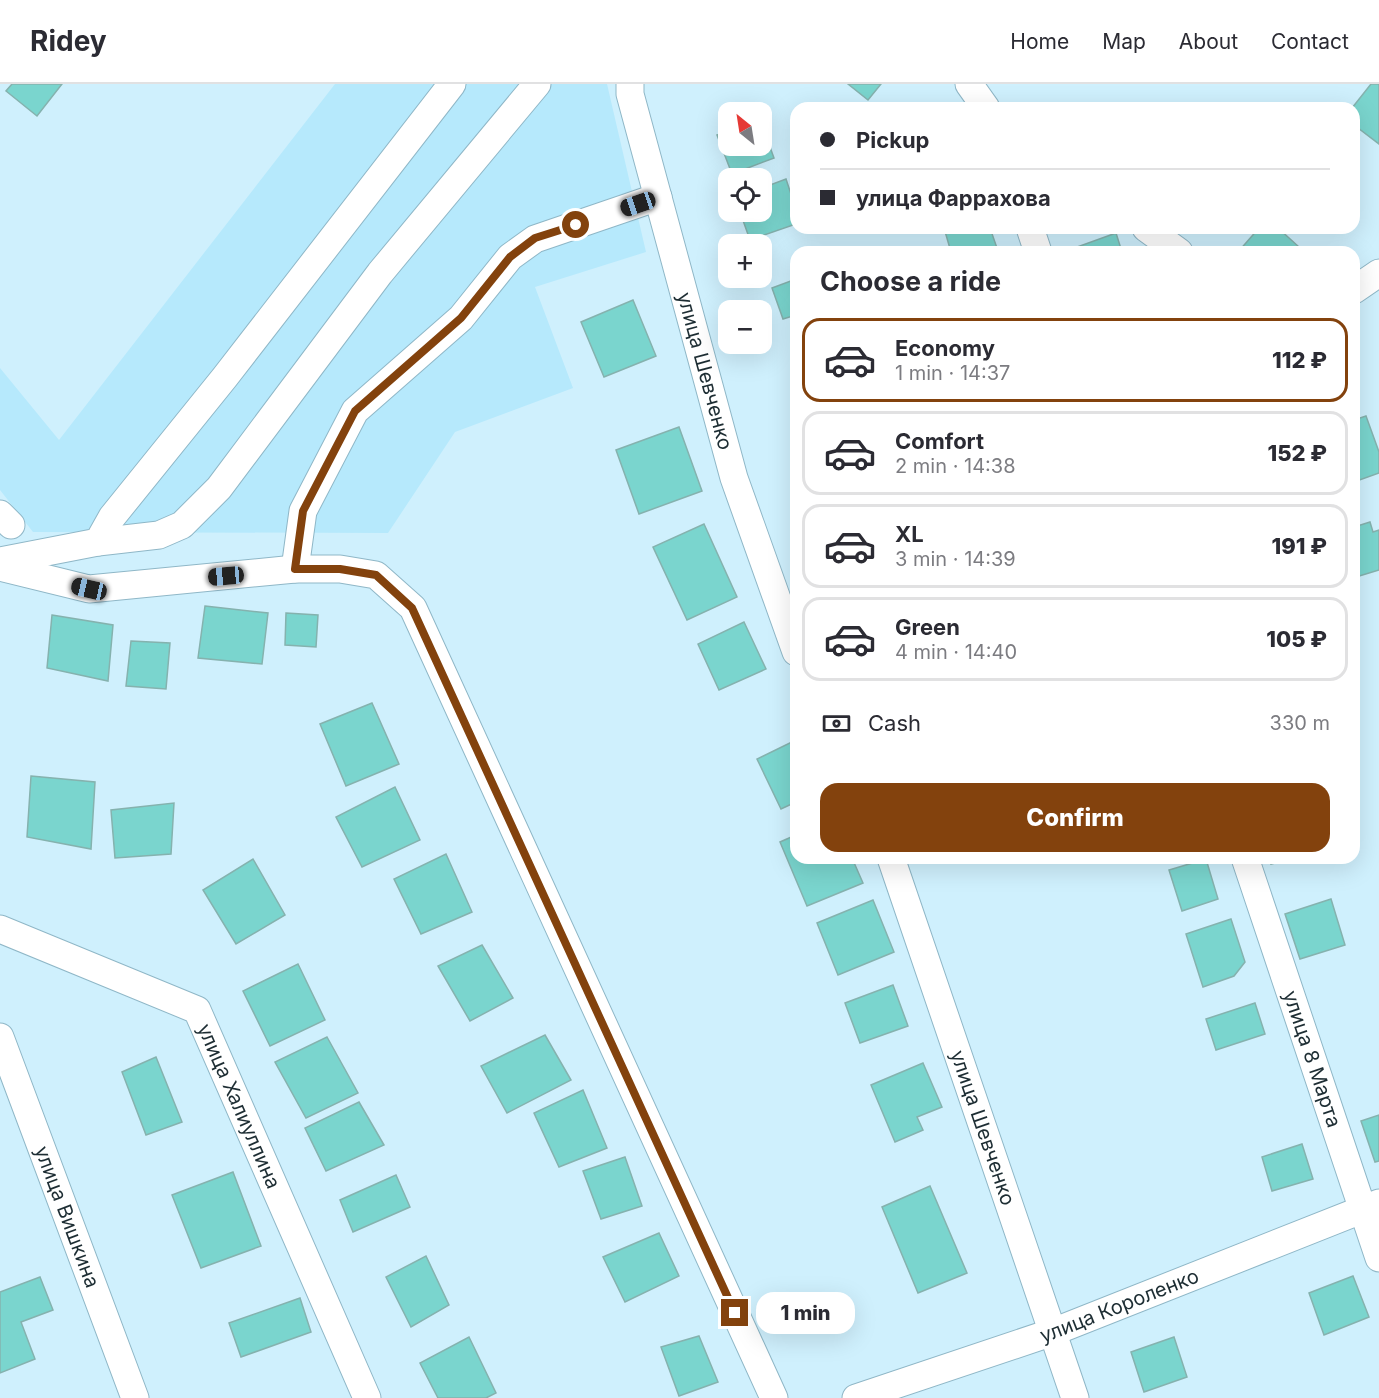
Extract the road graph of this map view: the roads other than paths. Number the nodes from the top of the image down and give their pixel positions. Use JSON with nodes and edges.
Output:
{"nodes":[{"id":1,"x":452,"y":84,"type":"edge"},
{"id":2,"x":537,"y":84,"type":"edge"},
{"id":3,"x":630,"y":84,"type":"edge"},
{"id":4,"x":969,"y":84,"type":"edge"},
{"id":5,"x":982,"y":102,"type":"edge"},
{"id":6,"x":658,"y":197,"type":"junction"},
{"id":7,"x":1154,"y":234,"type":"edge"},
{"id":8,"x":1171,"y":246,"type":"edge"},
{"id":9,"x":1379,"y":273,"type":"edge"},
{"id":10,"x":1360,"y":286,"type":"edge"},
{"id":11,"x":98,"y":542,"type":"junction"},
{"id":12,"x":0,"y":561,"type":"edge"},
{"id":13,"x":0,"y":567,"type":"edge"},
{"id":14,"x":295,"y":569,"type":"junction"},
{"id":15,"x":790,"y":635,"type":"edge"},
{"id":16,"x":893,"y":864,"type":"edge"},
{"id":17,"x":1247,"y":864,"type":"edge"},
{"id":18,"x":0,"y":929,"type":"edge"},
{"id":19,"x":0,"y":1036,"type":"edge"},
{"id":20,"x":1371,"y":1206,"type":"edge"},
{"id":21,"x":1379,"y":1258,"type":"edge"},
{"id":22,"x":1053,"y":1332,"type":"junction"},
{"id":23,"x":135,"y":1398,"type":"edge"},
{"id":24,"x":367,"y":1398,"type":"edge"},
{"id":25,"x":774,"y":1398,"type":"edge"},
{"id":26,"x":856,"y":1398,"type":"edge"},
{"id":27,"x":1075,"y":1398,"type":"edge"}],
"edges":[{"from":1,"to":11,"type":"street"},
{"from":2,"to":11,"type":"street"},
{"from":3,"to":6,"type":"street","name":"улица Шевченко"},
{"from":4,"to":5,"type":"street"},
{"from":6,"to":14,"type":"street"},
{"from":6,"to":15,"type":"street","name":"улица Шевченко"},
{"from":7,"to":8,"type":"street"},
{"from":9,"to":10,"type":"street"},
{"from":11,"to":12,"type":"street"},
{"from":13,"to":14,"type":"street"},
{"from":14,"to":25,"type":"street"},
{"from":16,"to":22,"type":"street","name":"улица Шевченко"},
{"from":17,"to":20,"type":"street","name":"улица 8 Марта"},
{"from":18,"to":24,"type":"street","name":"улица Халиуллина"},
{"from":19,"to":23,"type":"street","name":"улица Вишкина"},
{"from":20,"to":21,"type":"street","name":"улица 8 Марта"},
{"from":20,"to":22,"type":"street","name":"улица Короленко"},
{"from":22,"to":26,"type":"street","name":"улица Короленко"},
{"from":22,"to":27,"type":"street","name":"улица Шевченко"}]}
